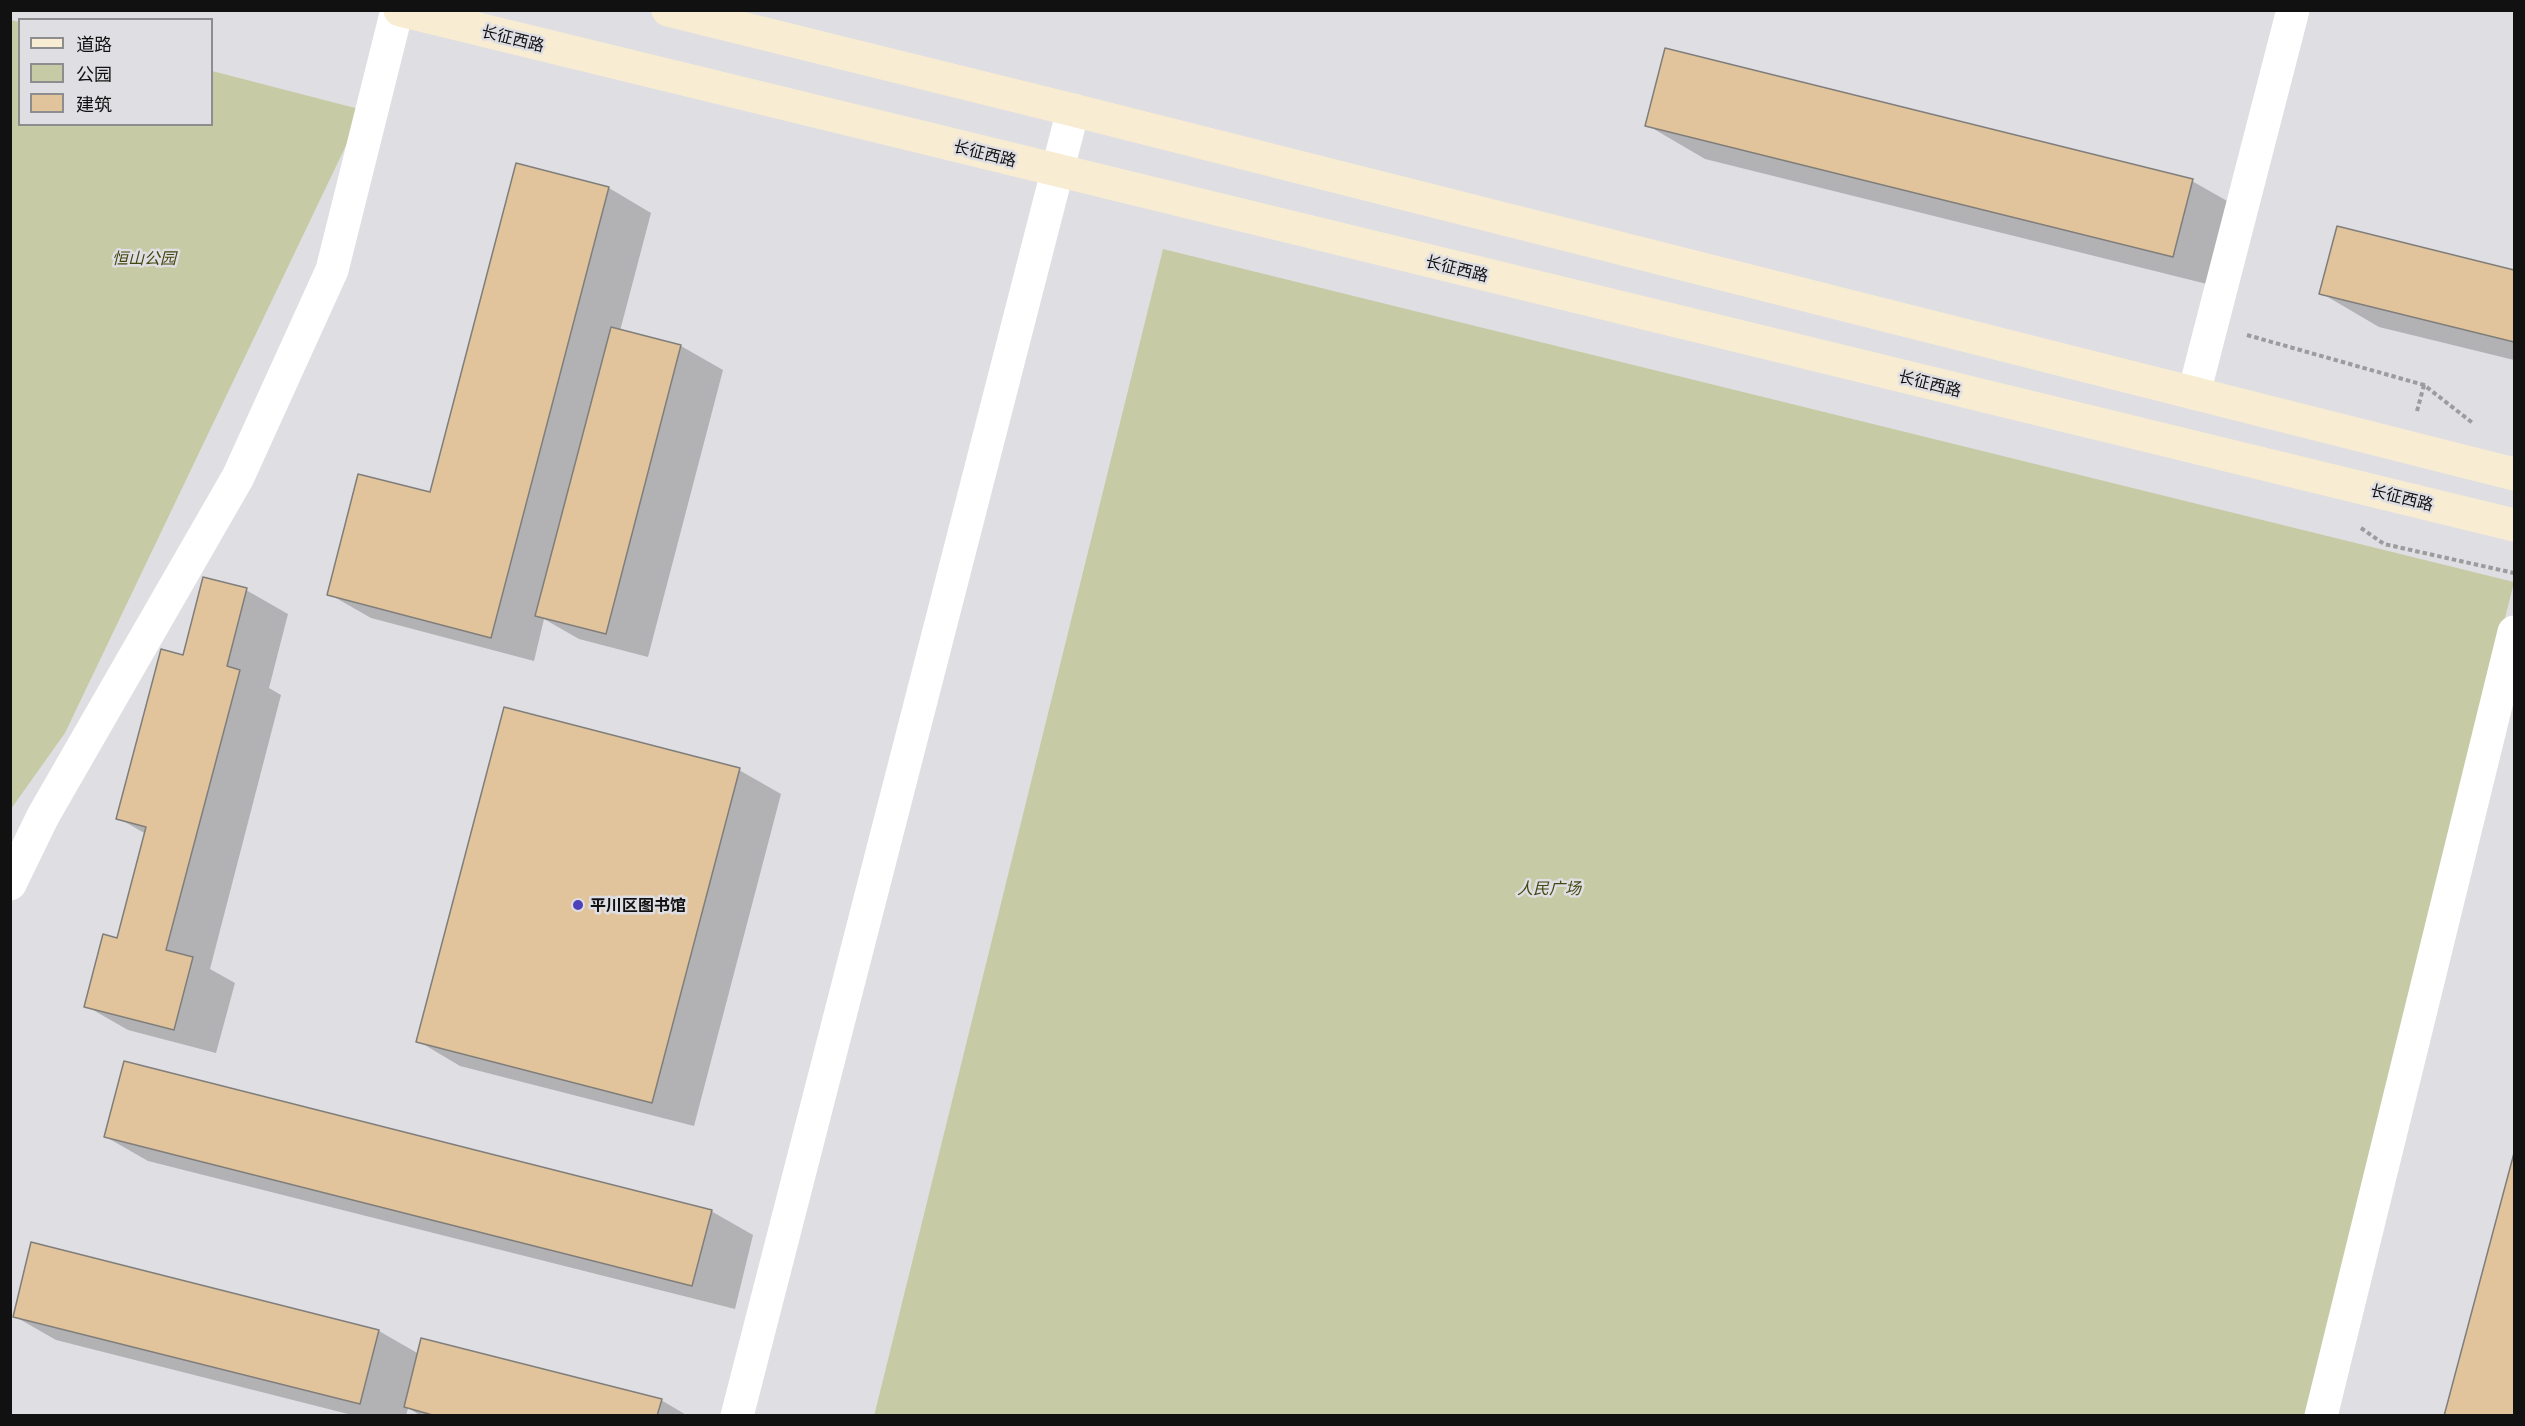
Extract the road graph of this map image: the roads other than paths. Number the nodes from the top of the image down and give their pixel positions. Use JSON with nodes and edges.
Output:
{"nodes":[{"id":1,"x":399,"y":10,"type":"edge"},
{"id":2,"x":668,"y":10,"type":"edge"},
{"id":3,"x":2294,"y":10,"type":"edge"},
{"id":4,"x":1073,"y":110,"type":"junction"},
{"id":5,"x":1057,"y":171,"type":"junction"},
{"id":6,"x":2194,"y":393,"type":"junction"},
{"id":7,"x":2514,"y":474,"type":"edge"},
{"id":8,"x":2514,"y":525,"type":"edge"},
{"id":9,"x":2514,"y":632,"type":"edge"},
{"id":10,"x":10,"y":884,"type":"edge"},
{"id":11,"x":737,"y":1416,"type":"edge"},
{"id":12,"x":2321,"y":1416,"type":"edge"}],
"edges":[{"from":1,"to":5,"type":"main road","name":"长征西路"},
{"from":1,"to":10,"type":"street"},
{"from":2,"to":4,"type":"main road"},
{"from":3,"to":6,"type":"street"},
{"from":4,"to":5,"type":"street"},
{"from":4,"to":6,"type":"main road"},
{"from":5,"to":8,"type":"main road","name":"长征西路"},
{"from":5,"to":11,"type":"street"},
{"from":6,"to":7,"type":"main road"},
{"from":9,"to":12,"type":"street"}]}
